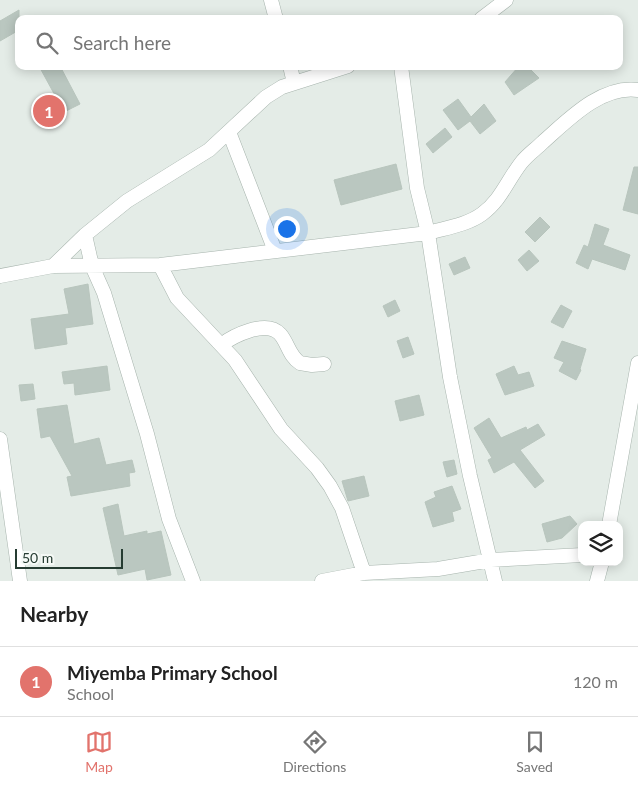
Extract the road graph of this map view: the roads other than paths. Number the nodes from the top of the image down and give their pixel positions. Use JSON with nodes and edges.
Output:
{"nodes":[{"id":1,"x":271,"y":0,"type":"edge"},
{"id":2,"x":506,"y":0,"type":"edge"},
{"id":3,"x":275,"y":15,"type":"edge"},
{"id":4,"x":485,"y":15,"type":"edge"},
{"id":5,"x":291,"y":70,"type":"edge"},
{"id":6,"x":335,"y":70,"type":"edge"},
{"id":7,"x":401,"y":70,"type":"edge"},
{"id":8,"x":294,"y":83,"type":"junction"},
{"id":9,"x":638,"y":90,"type":"edge"},
{"id":10,"x":229,"y":132,"type":"junction"},
{"id":11,"x":428,"y":232,"type":"junction"},
{"id":12,"x":85,"y":235,"type":"junction"},
{"id":13,"x":275,"y":251,"type":"junction"},
{"id":14,"x":160,"y":265,"type":"junction"},
{"id":15,"x":53,"y":266,"type":"junction"},
{"id":16,"x":92,"y":266,"type":"junction"},
{"id":17,"x":0,"y":276,"type":"edge"},
{"id":18,"x":221,"y":345,"type":"junction"},
{"id":19,"x":638,"y":363,"type":"edge"},
{"id":20,"x":324,"y":364,"type":"dead end"},
{"id":21,"x":0,"y":439,"type":"edge"},
{"id":22,"x":2,"y":472,"type":"edge"},
{"id":23,"x":610,"y":521,"type":"edge"},
{"id":24,"x":578,"y":554,"type":"edge"},
{"id":25,"x":491,"y":560,"type":"junction"},
{"id":26,"x":601,"y":566,"type":"edge"},
{"id":27,"x":364,"y":573,"type":"junction"},
{"id":28,"x":20,"y":581,"type":"edge"},
{"id":29,"x":193,"y":581,"type":"edge"},
{"id":30,"x":322,"y":581,"type":"edge"},
{"id":31,"x":495,"y":581,"type":"edge"},
{"id":32,"x":598,"y":581,"type":"edge"}],
"edges":[{"from":1,"to":3,"type":"street"},
{"from":2,"to":4,"type":"street"},
{"from":5,"to":8,"type":"street"},
{"from":6,"to":8,"type":"street"},
{"from":7,"to":11,"type":"street"},
{"from":8,"to":10,"type":"street"},
{"from":9,"to":11,"type":"street"},
{"from":10,"to":12,"type":"street"},
{"from":10,"to":13,"type":"street"},
{"from":11,"to":13,"type":"street"},
{"from":11,"to":25,"type":"street"},
{"from":12,"to":15,"type":"street"},
{"from":12,"to":16,"type":"street"},
{"from":13,"to":14,"type":"street"},
{"from":14,"to":16,"type":"street"},
{"from":14,"to":18,"type":"street"},
{"from":15,"to":16,"type":"street"},
{"from":15,"to":17,"type":"street"},
{"from":16,"to":29,"type":"street"},
{"from":18,"to":20,"type":"street"},
{"from":18,"to":27,"type":"street"},
{"from":19,"to":23,"type":"street"},
{"from":21,"to":22,"type":"street"},
{"from":22,"to":28,"type":"street"},
{"from":24,"to":25,"type":"street"},
{"from":25,"to":27,"type":"street"},
{"from":25,"to":31,"type":"street"},
{"from":26,"to":32,"type":"street"},
{"from":27,"to":30,"type":"street"}]}
